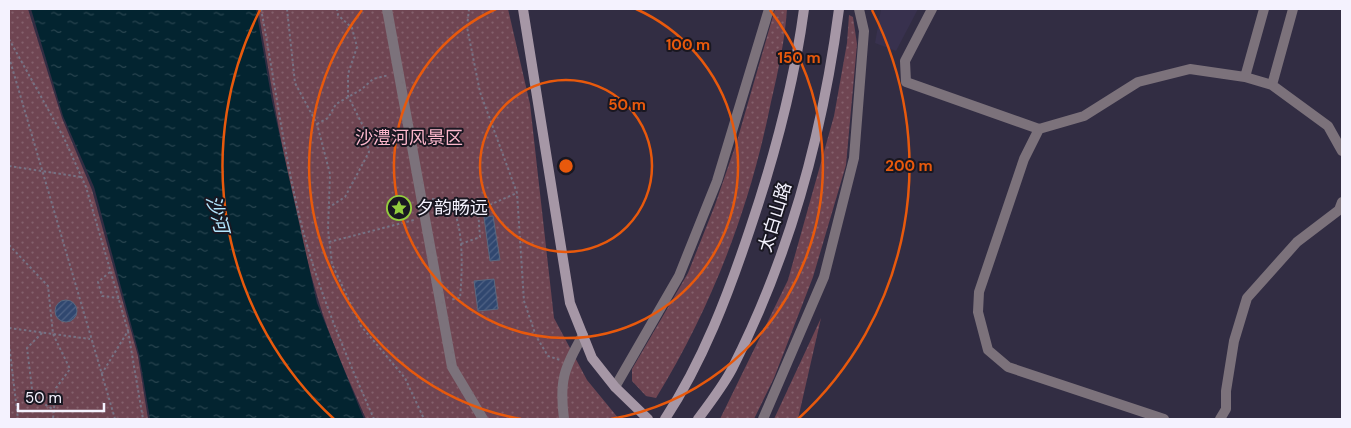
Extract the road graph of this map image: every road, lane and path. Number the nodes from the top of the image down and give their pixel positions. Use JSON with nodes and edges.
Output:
{"nodes":[{"id":1,"x":261,"y":9,"type":"edge"},
{"id":2,"x":287,"y":9,"type":"edge"},
{"id":3,"x":337,"y":9,"type":"edge"},
{"id":4,"x":387,"y":9,"type":"edge"},
{"id":5,"x":469,"y":9,"type":"edge"},
{"id":6,"x":523,"y":9,"type":"edge"},
{"id":7,"x":769,"y":9,"type":"edge"},
{"id":8,"x":804,"y":9,"type":"edge"},
{"id":9,"x":839,"y":9,"type":"edge"},
{"id":10,"x":859,"y":9,"type":"edge"},
{"id":11,"x":932,"y":9,"type":"edge"},
{"id":12,"x":1264,"y":9,"type":"edge"},
{"id":13,"x":1293,"y":9,"type":"edge"},
{"id":14,"x":9,"y":39,"type":"edge"},
{"id":15,"x":9,"y":58,"type":"edge"},
{"id":16,"x":399,"y":73,"type":"junction"},
{"id":17,"x":1245,"y":77,"type":"junction"},
{"id":18,"x":1272,"y":85,"type":"junction"},
{"id":19,"x":348,"y":96,"type":"junction"},
{"id":20,"x":317,"y":124,"type":"junction"},
{"id":21,"x":1039,"y":129,"type":"junction"},
{"id":22,"x":1342,"y":151,"type":"edge"},
{"id":23,"x":9,"y":166,"type":"edge"},
{"id":24,"x":42,"y":171,"type":"junction"},
{"id":25,"x":81,"y":177,"type":"junction"},
{"id":26,"x":517,"y":193,"type":"junction"},
{"id":27,"x":422,"y":198,"type":"junction"},
{"id":28,"x":1341,"y":207,"type":"edge"},
{"id":29,"x":328,"y":208,"type":"junction"},
{"id":30,"x":426,"y":217,"type":"junction"},
{"id":31,"x":329,"y":242,"type":"junction"},
{"id":32,"x":9,"y":244,"type":"edge"},
{"id":33,"x":461,"y":244,"type":"junction"},
{"id":34,"x":110,"y":271,"type":"junction"},
{"id":35,"x":119,"y":298,"type":"junction"},
{"id":36,"x":441,"y":301,"type":"junction"},
{"id":37,"x":9,"y":328,"type":"edge"},
{"id":38,"x":128,"y":331,"type":"junction"},
{"id":39,"x":42,"y":333,"type":"junction"},
{"id":40,"x":54,"y":334,"type":"junction"},
{"id":41,"x":583,"y":335,"type":"junction"},
{"id":42,"x":90,"y":339,"type":"junction"},
{"id":43,"x":9,"y":344,"type":"edge"},
{"id":44,"x":566,"y":363,"type":"junction"},
{"id":45,"x":101,"y":376,"type":"junction"},
{"id":46,"x":615,"y":387,"type":"junction"},
{"id":47,"x":54,"y":410,"type":"junction"},
{"id":48,"x":18,"y":419,"type":"edge"},
{"id":49,"x":53,"y":419,"type":"edge"},
{"id":50,"x":115,"y":419,"type":"edge"},
{"id":51,"x":144,"y":419,"type":"edge"},
{"id":52,"x":374,"y":419,"type":"edge"},
{"id":53,"x":424,"y":419,"type":"edge"},
{"id":54,"x":483,"y":419,"type":"edge"},
{"id":55,"x":564,"y":419,"type":"edge"},
{"id":56,"x":648,"y":419,"type":"edge"},
{"id":57,"x":665,"y":419,"type":"edge"},
{"id":58,"x":698,"y":419,"type":"edge"},
{"id":59,"x":763,"y":419,"type":"edge"},
{"id":60,"x":1164,"y":419,"type":"edge"},
{"id":61,"x":1220,"y":419,"type":"edge"}],
"edges":[{"from":1,"to":52,"type":"path"},
{"from":2,"to":20,"type":"path"},
{"from":3,"to":19,"type":"path"},
{"from":4,"to":16,"type":"street"},
{"from":5,"to":26,"type":"path"},
{"from":6,"to":41,"type":"main road"},
{"from":7,"to":46,"type":"street"},
{"from":8,"to":57,"type":"main road","name":"太白山路"},
{"from":9,"to":58,"type":"main road","name":"太白山路"},
{"from":10,"to":59,"type":"street"},
{"from":11,"to":21,"type":"street"},
{"from":12,"to":17,"type":"street"},
{"from":13,"to":18,"type":"street"},
{"from":14,"to":25,"type":"path"},
{"from":15,"to":24,"type":"path"},
{"from":16,"to":19,"type":"path"},
{"from":16,"to":27,"type":"street"},
{"from":17,"to":18,"type":"street"},
{"from":17,"to":21,"type":"street"},
{"from":18,"to":22,"type":"street"},
{"from":19,"to":20,"type":"path"},
{"from":19,"to":29,"type":"path"},
{"from":20,"to":29,"type":"path"},
{"from":21,"to":60,"type":"street"},
{"from":23,"to":24,"type":"path"},
{"from":24,"to":25,"type":"path"},
{"from":24,"to":42,"type":"path"},
{"from":25,"to":34,"type":"path"},
{"from":26,"to":33,"type":"path"},
{"from":26,"to":44,"type":"path"},
{"from":27,"to":30,"type":"street"},
{"from":27,"to":33,"type":"path"},
{"from":28,"to":61,"type":"street"},
{"from":29,"to":31,"type":"path"},
{"from":30,"to":31,"type":"path"},
{"from":30,"to":36,"type":"street"},
{"from":31,"to":53,"type":"path"},
{"from":32,"to":40,"type":"path"},
{"from":33,"to":36,"type":"path"},
{"from":34,"to":35,"type":"path"},
{"from":34,"to":35,"type":"path"},
{"from":35,"to":38,"type":"path"},
{"from":36,"to":54,"type":"street"},
{"from":37,"to":39,"type":"path"},
{"from":38,"to":45,"type":"path"},
{"from":38,"to":51,"type":"path"},
{"from":39,"to":40,"type":"path"},
{"from":39,"to":47,"type":"path"},
{"from":40,"to":42,"type":"path"},
{"from":40,"to":47,"type":"path"},
{"from":41,"to":44,"type":"street"},
{"from":41,"to":46,"type":"main road"},
{"from":42,"to":45,"type":"path"},
{"from":43,"to":48,"type":"path"},
{"from":44,"to":55,"type":"street"},
{"from":45,"to":50,"type":"path"},
{"from":46,"to":56,"type":"main road"},
{"from":47,"to":49,"type":"path"}]}
